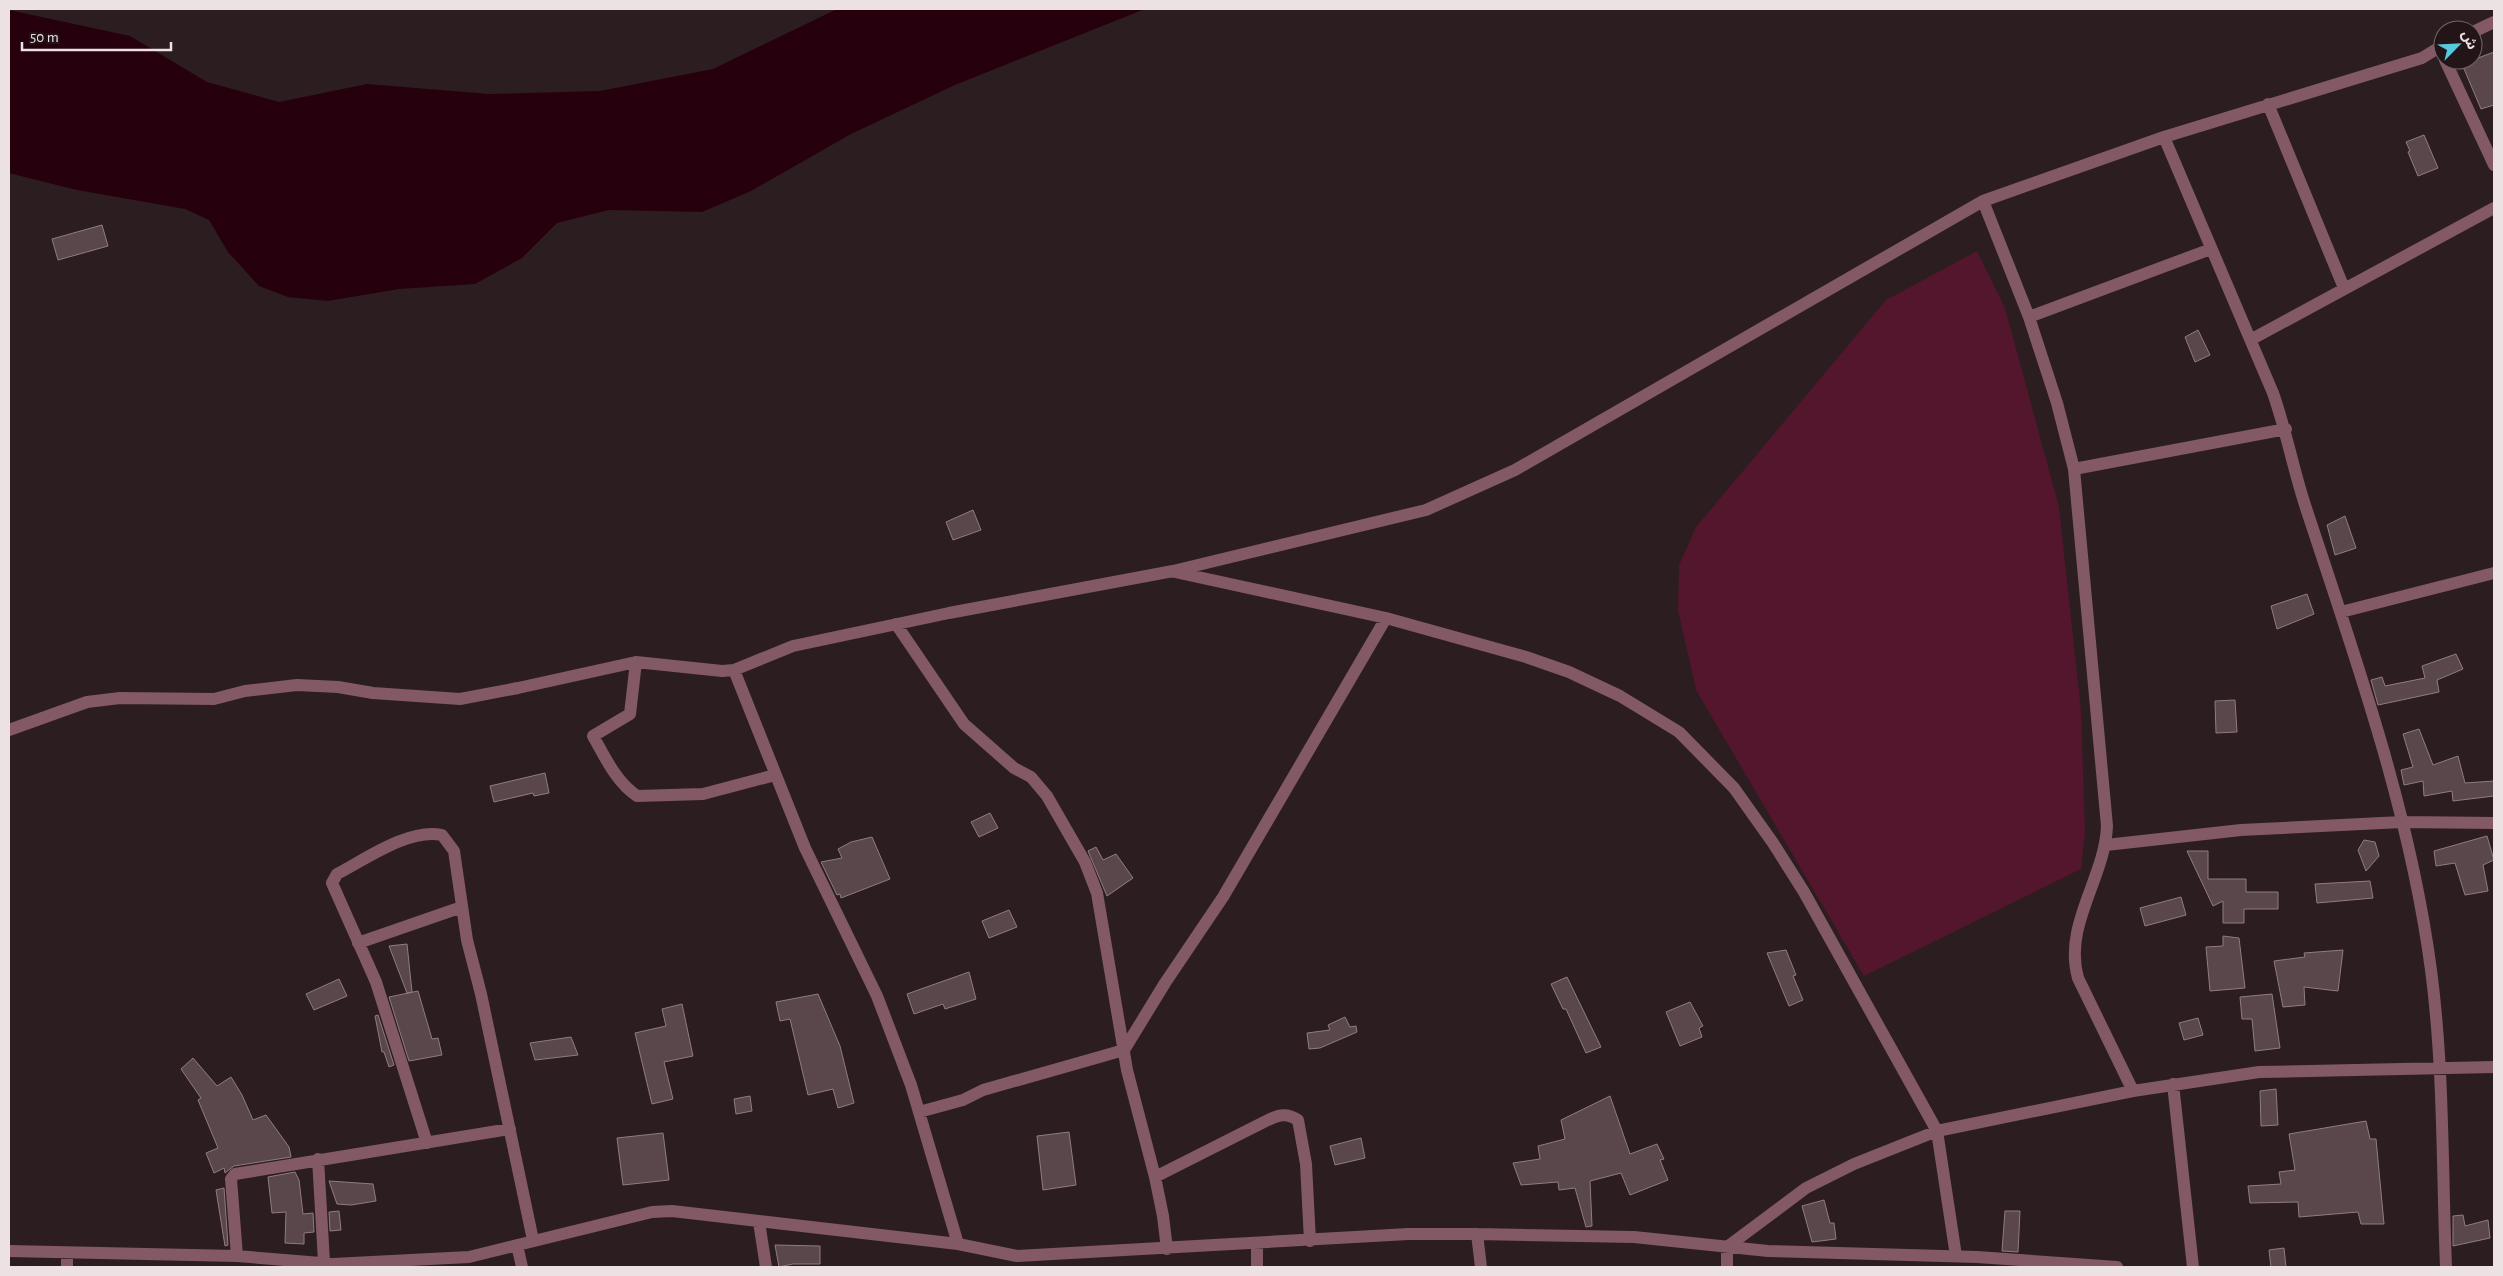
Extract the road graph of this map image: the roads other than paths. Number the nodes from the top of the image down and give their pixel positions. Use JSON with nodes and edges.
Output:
{"nodes":[{"id":1,"x":2433,"y":53,"type":"edge"},
{"id":2,"x":2450,"y":70,"type":"edge"},
{"id":3,"x":2268,"y":104,"type":"junction"},
{"id":4,"x":2164,"y":137,"type":"junction"},
{"id":5,"x":2494,"y":165,"type":"edge"},
{"id":6,"x":1983,"y":201,"type":"junction"},
{"id":7,"x":2494,"y":208,"type":"edge"},
{"id":8,"x":2212,"y":249,"type":"junction"},
{"id":9,"x":2344,"y":288,"type":"junction"},
{"id":10,"x":2029,"y":316,"type":"junction"},
{"id":11,"x":2252,"y":338,"type":"junction"},
{"id":12,"x":2286,"y":430,"type":"junction"},
{"id":13,"x":2074,"y":469,"type":"junction"},
{"id":14,"x":1173,"y":571,"type":"junction"},
{"id":15,"x":2494,"y":573,"type":"edge"},
{"id":16,"x":2341,"y":612,"type":"junction"},
{"id":17,"x":1386,"y":618,"type":"junction"},
{"id":18,"x":896,"y":624,"type":"junction"},
{"id":19,"x":636,"y":662,"type":"junction"},
{"id":20,"x":734,"y":670,"type":"junction"},
{"id":21,"x":9,"y":730,"type":"edge"},
{"id":22,"x":775,"y":775,"type":"junction"},
{"id":23,"x":2402,"y":822,"type":"junction"},
{"id":24,"x":2494,"y":823,"type":"edge"},
{"id":25,"x":2106,"y":845,"type":"junction"},
{"id":26,"x":462,"y":907,"type":"junction"},
{"id":27,"x":358,"y":943,"type":"junction"},
{"id":28,"x":1124,"y":1050,"type":"junction"},
{"id":29,"x":2494,"y":1068,"type":"edge"},
{"id":30,"x":2438,"y":1069,"type":"junction"},
{"id":31,"x":2173,"y":1084,"type":"junction"},
{"id":32,"x":2133,"y":1091,"type":"junction"},
{"id":33,"x":919,"y":1112,"type":"junction"},
{"id":34,"x":510,"y":1129,"type":"junction"},
{"id":35,"x":1937,"y":1131,"type":"junction"},
{"id":36,"x":427,"y":1143,"type":"junction"},
{"id":37,"x":318,"y":1159,"type":"junction"},
{"id":38,"x":1155,"y":1177,"type":"junction"},
{"id":39,"x":759,"y":1222,"type":"junction"},
{"id":40,"x":1477,"y":1234,"type":"junction"},
{"id":41,"x":533,"y":1240,"type":"junction"},
{"id":42,"x":1310,"y":1241,"type":"junction"},
{"id":43,"x":958,"y":1244,"type":"junction"},
{"id":44,"x":1257,"y":1244,"type":"junction"},
{"id":45,"x":517,"y":1245,"type":"junction"},
{"id":46,"x":1727,"y":1247,"type":"junction"},
{"id":47,"x":1167,"y":1249,"type":"junction"},
{"id":48,"x":9,"y":1251,"type":"edge"},
{"id":49,"x":67,"y":1253,"type":"junction"},
{"id":50,"x":1006,"y":1254,"type":"junction"},
{"id":51,"x":237,"y":1256,"type":"junction"},
{"id":52,"x":1956,"y":1256,"type":"junction"},
{"id":53,"x":1977,"y":1262,"type":"edge"},
{"id":54,"x":330,"y":1264,"type":"edge"},
{"id":55,"x":67,"y":1267,"type":"edge"},
{"id":56,"x":522,"y":1267,"type":"edge"},
{"id":57,"x":766,"y":1267,"type":"edge"},
{"id":58,"x":1007,"y":1267,"type":"edge"},
{"id":59,"x":1257,"y":1267,"type":"edge"},
{"id":60,"x":1481,"y":1267,"type":"edge"},
{"id":61,"x":1727,"y":1267,"type":"edge"},
{"id":62,"x":2117,"y":1267,"type":"edge"},
{"id":63,"x":2193,"y":1267,"type":"edge"},
{"id":64,"x":2446,"y":1267,"type":"edge"}],
"edges":[{"from":1,"to":3,"type":"street"},
{"from":2,"to":5,"type":"street"},
{"from":3,"to":4,"type":"street"},
{"from":3,"to":9,"type":"street"},
{"from":4,"to":6,"type":"street"},
{"from":4,"to":8,"type":"street"},
{"from":6,"to":10,"type":"street"},
{"from":6,"to":14,"type":"street"},
{"from":7,"to":9,"type":"street"},
{"from":8,"to":10,"type":"street"},
{"from":8,"to":11,"type":"street"},
{"from":9,"to":11,"type":"street"},
{"from":10,"to":13,"type":"street"},
{"from":11,"to":12,"type":"street"},
{"from":12,"to":13,"type":"street"},
{"from":12,"to":16,"type":"street"},
{"from":13,"to":25,"type":"street"},
{"from":14,"to":17,"type":"street"},
{"from":14,"to":18,"type":"street"},
{"from":15,"to":16,"type":"street"},
{"from":16,"to":23,"type":"street"},
{"from":17,"to":28,"type":"street"},
{"from":17,"to":35,"type":"street"},
{"from":18,"to":20,"type":"street"},
{"from":18,"to":28,"type":"street"},
{"from":19,"to":20,"type":"street"},
{"from":19,"to":21,"type":"street"},
{"from":19,"to":22,"type":"street"},
{"from":20,"to":22,"type":"street"},
{"from":22,"to":33,"type":"street"},
{"from":23,"to":24,"type":"street"},
{"from":23,"to":25,"type":"street"},
{"from":23,"to":30,"type":"street"},
{"from":25,"to":32,"type":"street"},
{"from":26,"to":27,"type":"street"},
{"from":26,"to":27,"type":"street"},
{"from":26,"to":34,"type":"street"},
{"from":27,"to":36,"type":"street"},
{"from":28,"to":33,"type":"street"},
{"from":28,"to":38,"type":"street"},
{"from":29,"to":30,"type":"street"},
{"from":30,"to":31,"type":"street"},
{"from":30,"to":64,"type":"street"},
{"from":31,"to":32,"type":"street"},
{"from":31,"to":63,"type":"street"},
{"from":32,"to":35,"type":"street"},
{"from":33,"to":43,"type":"street"},
{"from":34,"to":36,"type":"street"},
{"from":34,"to":41,"type":"street"},
{"from":35,"to":46,"type":"street"},
{"from":35,"to":52,"type":"street"},
{"from":36,"to":37,"type":"street"},
{"from":37,"to":51,"type":"street"},
{"from":37,"to":54,"type":"street"},
{"from":38,"to":42,"type":"street"},
{"from":38,"to":47,"type":"street"},
{"from":39,"to":41,"type":"street"},
{"from":39,"to":43,"type":"street"},
{"from":39,"to":57,"type":"street"},
{"from":40,"to":42,"type":"street"},
{"from":40,"to":46,"type":"street"},
{"from":40,"to":60,"type":"street"},
{"from":41,"to":45,"type":"street"},
{"from":42,"to":44,"type":"street"},
{"from":43,"to":50,"type":"street"},
{"from":44,"to":47,"type":"street"},
{"from":44,"to":59,"type":"street"},
{"from":45,"to":54,"type":"street"},
{"from":45,"to":56,"type":"street"},
{"from":46,"to":52,"type":"street"},
{"from":46,"to":61,"type":"street"},
{"from":47,"to":50,"type":"street"},
{"from":48,"to":49,"type":"street"},
{"from":49,"to":51,"type":"street"},
{"from":49,"to":55,"type":"street"},
{"from":50,"to":58,"type":"street"},
{"from":51,"to":54,"type":"street"},
{"from":52,"to":53,"type":"street"},
{"from":53,"to":62,"type":"street"}]}
